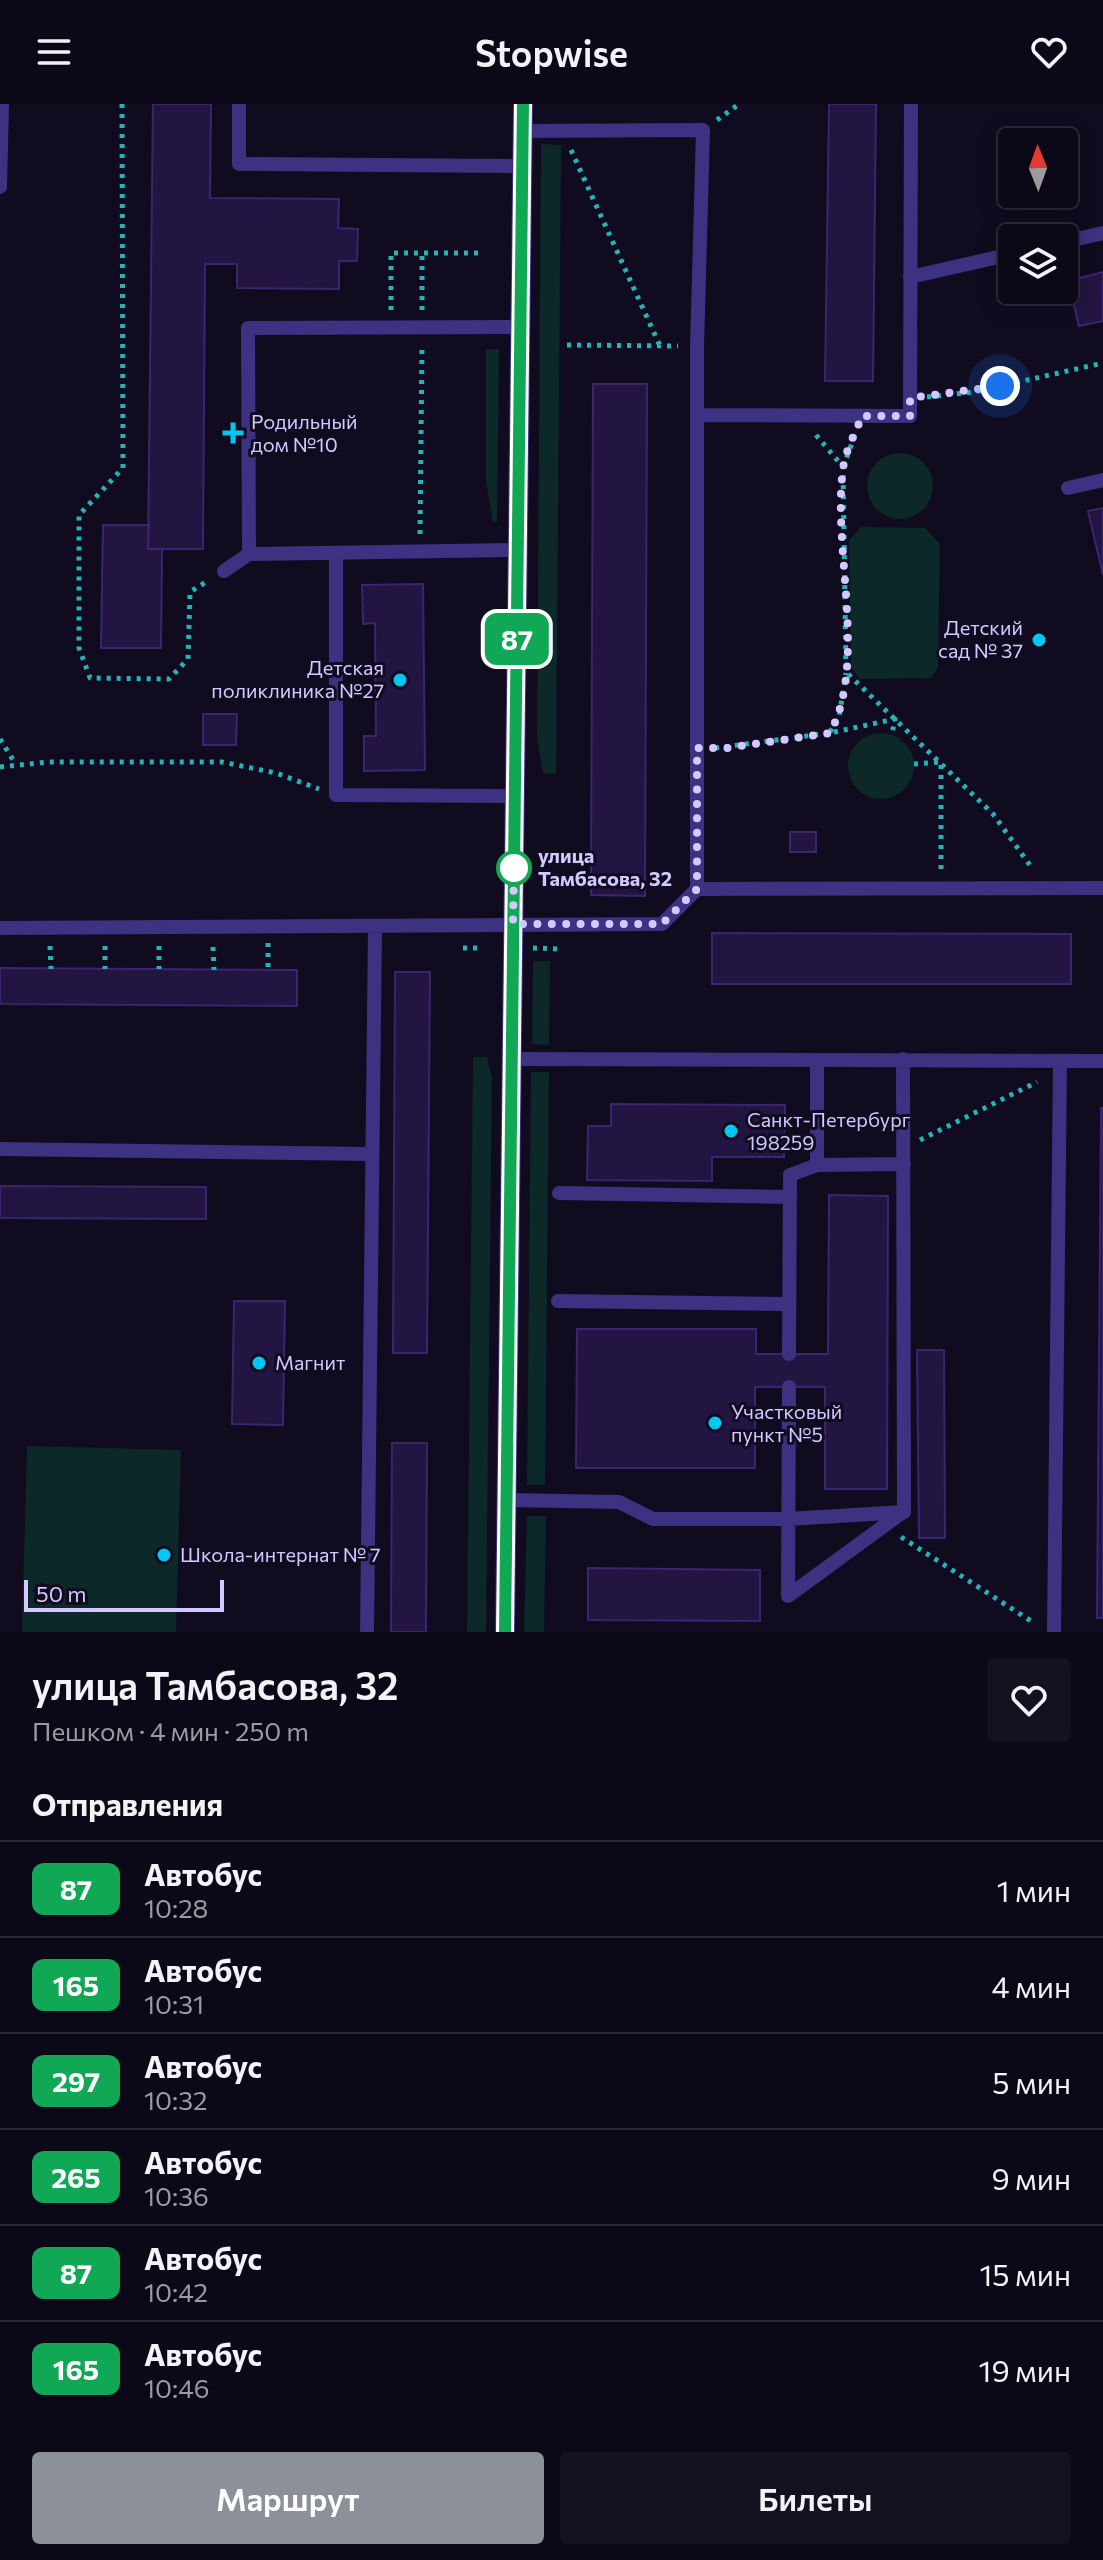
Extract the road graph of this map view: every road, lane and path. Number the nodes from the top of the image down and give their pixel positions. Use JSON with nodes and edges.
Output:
{"nodes":[{"id":1,"x":2,"y":104,"type":"edge"},
{"id":2,"x":122,"y":104,"type":"edge"},
{"id":3,"x":239,"y":104,"type":"edge"},
{"id":4,"x":523,"y":104,"type":"edge"},
{"id":5,"x":911,"y":104,"type":"edge"},
{"id":6,"x":522,"y":131,"type":"junction"},
{"id":7,"x":569,"y":146,"type":"dead end"},
{"id":8,"x":522,"y":166,"type":"junction"},
{"id":9,"x":0,"y":187,"type":"edge"},
{"id":10,"x":1103,"y":233,"type":"edge"},
{"id":11,"x":1078,"y":239,"type":"edge"},
{"id":12,"x":422,"y":253,"type":"junction"},
{"id":13,"x":480,"y":253,"type":"dead end"},
{"id":14,"x":998,"y":257,"type":"edge"},
{"id":15,"x":910,"y":277,"type":"junction"},
{"id":16,"x":391,"y":289,"type":"dead end"},
{"id":17,"x":422,"y":327,"type":"junction"},
{"id":18,"x":520,"y":327,"type":"junction"},
{"id":19,"x":567,"y":345,"type":"dead end"},
{"id":20,"x":660,"y":346,"type":"junction"},
{"id":21,"x":697,"y":347,"type":"junction"},
{"id":22,"x":1103,"y":363,"type":"edge"},
{"id":23,"x":910,"y":398,"type":"junction"},
{"id":24,"x":697,"y":415,"type":"junction"},
{"id":25,"x":800,"y":416,"type":"junction"},
{"id":26,"x":862,"y":416,"type":"junction"},
{"id":27,"x":843,"y":467,"type":"junction"},
{"id":28,"x":1103,"y":480,"type":"edge"},
{"id":29,"x":1068,"y":488,"type":"dead end"},
{"id":30,"x":420,"y":539,"type":"dead end"},
{"id":31,"x":518,"y":550,"type":"junction"},
{"id":32,"x":336,"y":553,"type":"junction"},
{"id":33,"x":249,"y":554,"type":"junction"},
{"id":34,"x":224,"y":571,"type":"joint"},
{"id":35,"x":846,"y":672,"type":"junction"},
{"id":36,"x":895,"y":719,"type":"junction"},
{"id":37,"x":830,"y":733,"type":"junction"},
{"id":38,"x":892,"y":734,"type":"dead end"},
{"id":39,"x":0,"y":739,"type":"edge"},
{"id":40,"x":697,"y":748,"type":"junction"},
{"id":41,"x":941,"y":762,"type":"junction"},
{"id":42,"x":15,"y":763,"type":"junction"},
{"id":43,"x":914,"y":764,"type":"dead end"},
{"id":44,"x":0,"y":767,"type":"edge"},
{"id":45,"x":336,"y":795,"type":"junction"},
{"id":46,"x":515,"y":796,"type":"junction"},
{"id":47,"x":1046,"y":888,"type":"junction"},
{"id":48,"x":1103,"y":888,"type":"edge"},
{"id":49,"x":697,"y":889,"type":"junction"},
{"id":50,"x":941,"y":889,"type":"junction"},
{"id":51,"x":513,"y":924,"type":"junction"},
{"id":52,"x":0,"y":928,"type":"edge"},
{"id":53,"x":375,"y":928,"type":"junction"},
{"id":54,"x":463,"y":948,"type":"dead end"},
{"id":55,"x":483,"y":948,"type":"dead end"},
{"id":56,"x":532,"y":948,"type":"dead end"},
{"id":57,"x":560,"y":949,"type":"dead end"},
{"id":58,"x":512,"y":1059,"type":"junction"},
{"id":59,"x":903,"y":1059,"type":"junction"},
{"id":60,"x":817,"y":1060,"type":"junction"},
{"id":61,"x":1103,"y":1061,"type":"edge"},
{"id":62,"x":1060,"y":1066,"type":"junction"},
{"id":63,"x":904,"y":1148,"type":"junction"},
{"id":64,"x":0,"y":1149,"type":"edge"},
{"id":65,"x":372,"y":1154,"type":"junction"},
{"id":66,"x":904,"y":1164,"type":"junction"},
{"id":67,"x":817,"y":1165,"type":"junction"},
{"id":68,"x":559,"y":1193,"type":"dead end"},
{"id":69,"x":790,"y":1197,"type":"junction"},
{"id":70,"x":558,"y":1301,"type":"dead end"},
{"id":71,"x":789,"y":1304,"type":"junction"},
{"id":72,"x":789,"y":1354,"type":"dead end"},
{"id":73,"x":789,"y":1387,"type":"dead end"},
{"id":74,"x":507,"y":1500,"type":"junction"},
{"id":75,"x":904,"y":1512,"type":"junction"},
{"id":76,"x":788,"y":1519,"type":"junction"},
{"id":77,"x":886,"y":1524,"type":"junction"},
{"id":78,"x":1035,"y":1623,"type":"dead end"},
{"id":79,"x":367,"y":1632,"type":"edge"},
{"id":80,"x":505,"y":1632,"type":"edge"},
{"id":81,"x":1054,"y":1632,"type":"edge"}],
"edges":[{"from":1,"to":9,"type":"lane"},
{"from":2,"to":34,"type":"path"},
{"from":3,"to":8,"type":"lane"},
{"from":4,"to":6,"type":"street"},
{"from":5,"to":15,"type":"lane"},
{"from":6,"to":8,"type":"street"},
{"from":6,"to":21,"type":"lane"},
{"from":7,"to":20,"type":"path"},
{"from":8,"to":18,"type":"street"},
{"from":10,"to":11,"type":"lane"},
{"from":12,"to":13,"type":"path"},
{"from":12,"to":16,"type":"path"},
{"from":12,"to":17,"type":"path"},
{"from":14,"to":15,"type":"lane"},
{"from":15,"to":23,"type":"lane"},
{"from":17,"to":18,"type":"lane"},
{"from":17,"to":30,"type":"path"},
{"from":17,"to":33,"type":"lane"},
{"from":18,"to":31,"type":"street"},
{"from":19,"to":20,"type":"path"},
{"from":20,"to":21,"type":"path"},
{"from":21,"to":24,"type":"lane"},
{"from":22,"to":23,"type":"path"},
{"from":23,"to":26,"type":"lane"},
{"from":24,"to":25,"type":"lane"},
{"from":24,"to":40,"type":"lane"},
{"from":25,"to":26,"type":"lane"},
{"from":25,"to":27,"type":"path"},
{"from":26,"to":27,"type":"path"},
{"from":27,"to":35,"type":"path"},
{"from":28,"to":29,"type":"lane"},
{"from":31,"to":32,"type":"lane"},
{"from":31,"to":46,"type":"street"},
{"from":32,"to":33,"type":"lane"},
{"from":32,"to":45,"type":"lane"},
{"from":33,"to":34,"type":"lane"},
{"from":35,"to":36,"type":"path"},
{"from":35,"to":37,"type":"path"},
{"from":36,"to":37,"type":"path"},
{"from":36,"to":38,"type":"path"},
{"from":36,"to":41,"type":"path"},
{"from":37,"to":40,"type":"path"},
{"from":39,"to":42,"type":"path"},
{"from":40,"to":49,"type":"lane"},
{"from":41,"to":43,"type":"path"},
{"from":41,"to":47,"type":"path"},
{"from":41,"to":50,"type":"path"},
{"from":42,"to":44,"type":"path"},
{"from":42,"to":45,"type":"path"},
{"from":45,"to":46,"type":"lane"},
{"from":46,"to":51,"type":"street"},
{"from":47,"to":48,"type":"lane"},
{"from":47,"to":50,"type":"lane"},
{"from":49,"to":50,"type":"lane"},
{"from":49,"to":51,"type":"lane"},
{"from":51,"to":53,"type":"lane"},
{"from":51,"to":58,"type":"street"},
{"from":52,"to":53,"type":"lane"},
{"from":53,"to":65,"type":"lane"},
{"from":54,"to":55,"type":"path"},
{"from":56,"to":57,"type":"path"},
{"from":58,"to":60,"type":"lane"},
{"from":58,"to":74,"type":"street"},
{"from":59,"to":60,"type":"lane"},
{"from":59,"to":62,"type":"lane"},
{"from":59,"to":63,"type":"lane"},
{"from":60,"to":67,"type":"lane"},
{"from":61,"to":62,"type":"lane"},
{"from":62,"to":63,"type":"path"},
{"from":62,"to":81,"type":"lane"},
{"from":63,"to":66,"type":"lane"},
{"from":64,"to":65,"type":"lane"},
{"from":65,"to":79,"type":"lane"},
{"from":66,"to":67,"type":"lane"},
{"from":66,"to":75,"type":"lane"},
{"from":67,"to":69,"type":"lane"},
{"from":68,"to":69,"type":"lane"},
{"from":69,"to":71,"type":"lane"},
{"from":70,"to":71,"type":"lane"},
{"from":71,"to":72,"type":"lane"},
{"from":73,"to":76,"type":"lane"},
{"from":74,"to":76,"type":"lane"},
{"from":74,"to":80,"type":"street"},
{"from":75,"to":76,"type":"lane"},
{"from":75,"to":77,"type":"lane"},
{"from":76,"to":77,"type":"lane"},
{"from":77,"to":78,"type":"path"}]}
